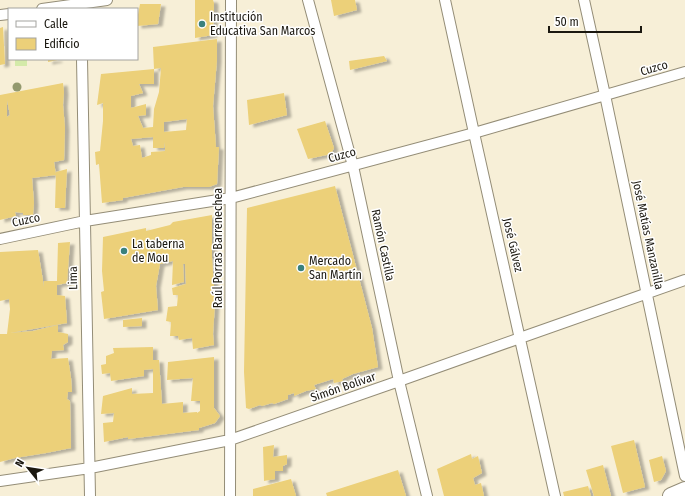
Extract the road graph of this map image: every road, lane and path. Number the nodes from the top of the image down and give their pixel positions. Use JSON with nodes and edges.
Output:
{"nodes":[{"id":1,"x":107,"y":0,"type":"edge"},
{"id":2,"x":231,"y":0,"type":"edge"},
{"id":3,"x":308,"y":0,"type":"edge"},
{"id":4,"x":445,"y":0,"type":"edge"},
{"id":5,"x":584,"y":0,"type":"edge"},
{"id":6,"x":80,"y":4,"type":"edge"},
{"id":7,"x":50,"y":8,"type":"edge"},
{"id":8,"x":82,"y":60,"type":"edge"},
{"id":9,"x":685,"y":72,"type":"edge"},
{"id":10,"x":605,"y":95,"type":"junction"},
{"id":11,"x":474,"y":133,"type":"junction"},
{"id":12,"x":353,"y":166,"type":"junction"},
{"id":13,"x":231,"y":198,"type":"junction"},
{"id":14,"x":85,"y":221,"type":"junction"},
{"id":15,"x":0,"y":239,"type":"edge"},
{"id":16,"x":685,"y":280,"type":"edge"},
{"id":17,"x":647,"y":293,"type":"junction"},
{"id":18,"x":520,"y":338,"type":"junction"},
{"id":19,"x":399,"y":381,"type":"junction"},
{"id":20,"x":230,"y":440,"type":"junction"},
{"id":21,"x":90,"y":468,"type":"junction"},
{"id":22,"x":685,"y":476,"type":"edge"},
{"id":23,"x":0,"y":481,"type":"edge"},
{"id":24,"x":685,"y":490,"type":"edge"},
{"id":25,"x":90,"y":496,"type":"edge"},
{"id":26,"x":230,"y":496,"type":"edge"},
{"id":27,"x":427,"y":496,"type":"edge"},
{"id":28,"x":555,"y":496,"type":"edge"},
{"id":29,"x":671,"y":496,"type":"edge"}],
"edges":[{"from":1,"to":6,"type":"street"},
{"from":2,"to":13,"type":"street","name":"Raúl Porras Barrenechea"},
{"from":3,"to":12,"type":"street","name":"Ramón Castilla"},
{"from":4,"to":11,"type":"street","name":"José Gálvez"},
{"from":5,"to":10,"type":"street","name":"José Matías Manzanilla"},
{"from":6,"to":7,"type":"street"},
{"from":8,"to":14,"type":"street","name":"Lima"},
{"from":9,"to":10,"type":"street","name":"Cuzco"},
{"from":10,"to":11,"type":"street","name":"Cuzco"},
{"from":10,"to":17,"type":"street","name":"José Matías Manzanilla"},
{"from":11,"to":12,"type":"street","name":"Cuzco"},
{"from":11,"to":18,"type":"street","name":"José Gálvez"},
{"from":12,"to":13,"type":"street","name":"Cuzco"},
{"from":12,"to":19,"type":"street","name":"Ramón Castilla"},
{"from":13,"to":14,"type":"street","name":"Cuzco"},
{"from":13,"to":20,"type":"street","name":"Raúl Porras Barrenechea"},
{"from":14,"to":15,"type":"street","name":"Cuzco"},
{"from":14,"to":21,"type":"street","name":"Lima"},
{"from":16,"to":17,"type":"street","name":"Simón Bolívar"},
{"from":17,"to":18,"type":"street","name":"Simón Bolívar"},
{"from":17,"to":22,"type":"street","name":"José Matías Manzanilla"},
{"from":18,"to":19,"type":"street","name":"Simón Bolívar"},
{"from":18,"to":28,"type":"street","name":"José Gálvez"},
{"from":19,"to":20,"type":"street","name":"Simón Bolívar"},
{"from":19,"to":27,"type":"street","name":"Ramón Castilla"},
{"from":20,"to":21,"type":"street","name":"Simón Bolívar"},
{"from":20,"to":26,"type":"street","name":"Raúl Porras Barrenechea"},
{"from":21,"to":23,"type":"street","name":"Simón Bolívar"},
{"from":21,"to":25,"type":"street","name":"Lima"},
{"from":24,"to":29,"type":"main road"}]}
